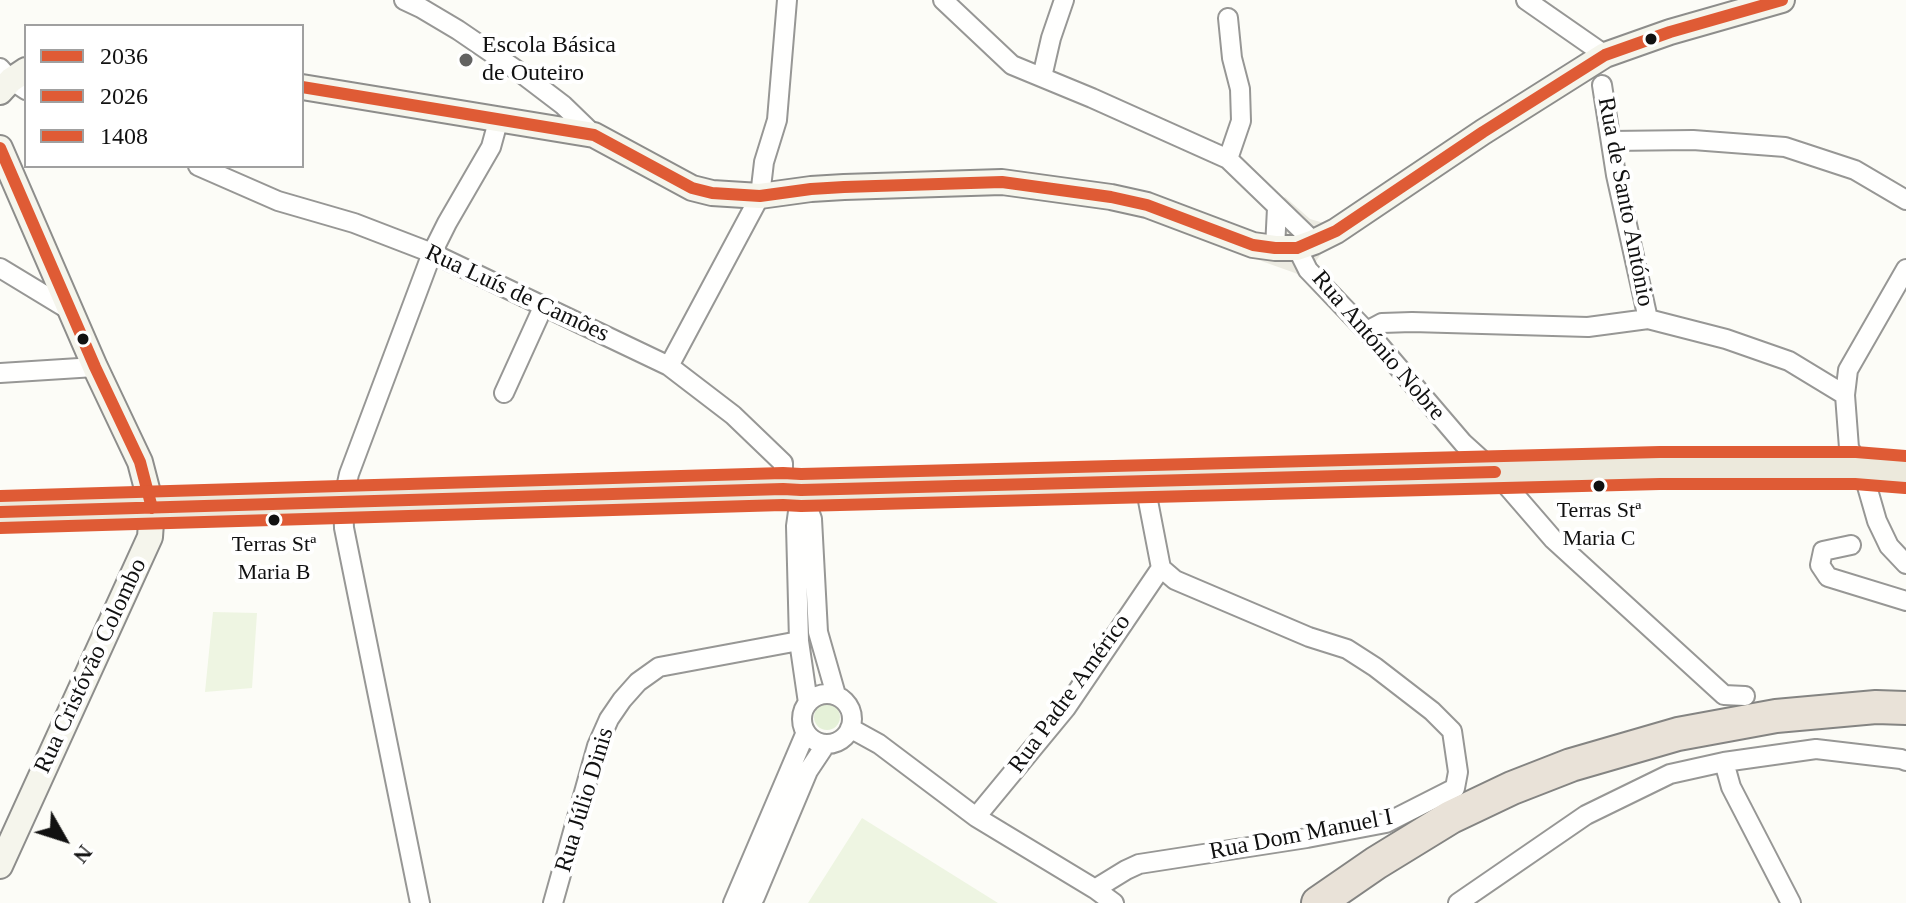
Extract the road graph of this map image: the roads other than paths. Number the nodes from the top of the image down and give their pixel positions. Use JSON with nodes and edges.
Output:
{"nodes":[{"id":1,"x":404,"y":0,"type":"edge"},
{"id":2,"x":787,"y":0,"type":"edge"},
{"id":3,"x":943,"y":0,"type":"edge"},
{"id":4,"x":1064,"y":0,"type":"edge"},
{"id":5,"x":1526,"y":0,"type":"edge"},
{"id":6,"x":1782,"y":0,"type":"edge"},
{"id":7,"x":1228,"y":18,"type":"dead end"},
{"id":8,"x":1605,"y":55,"type":"junction"},
{"id":9,"x":1042,"y":77,"type":"junction"},
{"id":10,"x":1602,"y":85,"type":"dead end"},
{"id":11,"x":304,"y":87,"type":"edge"},
{"id":12,"x":499,"y":118,"type":"junction"},
{"id":13,"x":594,"y":135,"type":"junction"},
{"id":14,"x":1611,"y":141,"type":"junction"},
{"id":15,"x":0,"y":148,"type":"edge"},
{"id":16,"x":1228,"y":159,"type":"junction"},
{"id":17,"x":203,"y":168,"type":"edge"},
{"id":18,"x":760,"y":196,"type":"junction"},
{"id":19,"x":1906,"y":200,"type":"edge"},
{"id":20,"x":1277,"y":208,"type":"junction"},
{"id":21,"x":1295,"y":246,"type":"junction"},
{"id":22,"x":432,"y":253,"type":"junction"},
{"id":23,"x":0,"y":268,"type":"edge"},
{"id":24,"x":1906,"y":269,"type":"edge"},
{"id":25,"x":544,"y":305,"type":"junction"},
{"id":26,"x":71,"y":311,"type":"junction"},
{"id":27,"x":1648,"y":319,"type":"junction"},
{"id":28,"x":1367,"y":331,"type":"junction"},
{"id":29,"x":669,"y":366,"type":"junction"},
{"id":30,"x":95,"y":367,"type":"junction"},
{"id":31,"x":0,"y":373,"type":"edge"},
{"id":32,"x":504,"y":393,"type":"dead end"},
{"id":33,"x":1845,"y":395,"type":"junction"},
{"id":34,"x":1463,"y":443,"type":"junction"},
{"id":35,"x":1862,"y":469,"type":"junction"},
{"id":36,"x":1495,"y":472,"type":"junction"},
{"id":37,"x":1906,"y":472,"type":"edge"},
{"id":38,"x":1466,"y":473,"type":"junction"},
{"id":39,"x":1144,"y":480,"type":"junction"},
{"id":40,"x":792,"y":490,"type":"junction"},
{"id":41,"x":343,"y":502,"type":"junction"},
{"id":42,"x":152,"y":508,"type":"junction"},
{"id":43,"x":0,"y":512,"type":"edge"},
{"id":44,"x":1851,"y":545,"type":"dead end"},
{"id":45,"x":1906,"y":564,"type":"edge"},
{"id":46,"x":1161,"y":568,"type":"junction"},
{"id":47,"x":1906,"y":601,"type":"edge"},
{"id":48,"x":799,"y":641,"type":"junction"},
{"id":49,"x":836,"y":695,"type":"junction"},
{"id":50,"x":1745,"y":696,"type":"dead end"},
{"id":51,"x":808,"y":703,"type":"junction"},
{"id":52,"x":1906,"y":708,"type":"edge"},
{"id":53,"x":1906,"y":717,"type":"edge"},
{"id":54,"x":850,"y":728,"type":"junction"},
{"id":55,"x":806,"y":732,"type":"junction"},
{"id":56,"x":826,"y":744,"type":"junction"},
{"id":57,"x":1906,"y":761,"type":"edge"},
{"id":58,"x":1724,"y":762,"type":"junction"},
{"id":59,"x":976,"y":817,"type":"junction"},
{"id":60,"x":0,"y":866,"type":"edge"},
{"id":61,"x":1095,"y":889,"type":"junction"},
{"id":62,"x":420,"y":903,"type":"edge"},
{"id":63,"x":553,"y":903,"type":"edge"},
{"id":64,"x":733,"y":903,"type":"edge"},
{"id":65,"x":751,"y":903,"type":"edge"},
{"id":66,"x":1114,"y":903,"type":"edge"},
{"id":67,"x":1318,"y":903,"type":"edge"},
{"id":68,"x":1337,"y":903,"type":"edge"},
{"id":69,"x":1458,"y":903,"type":"edge"},
{"id":70,"x":1791,"y":903,"type":"edge"}],
"edges":[{"from":1,"to":13,"type":"street"},
{"from":2,"to":18,"type":"street"},
{"from":3,"to":9,"type":"street"},
{"from":4,"to":9,"type":"street"},
{"from":5,"to":8,"type":"street"},
{"from":6,"to":8,"type":"street"},
{"from":7,"to":16,"type":"street"},
{"from":8,"to":21,"type":"street"},
{"from":9,"to":16,"type":"street"},
{"from":10,"to":14,"type":"street","name":"Rua de Santo António"},
{"from":11,"to":12,"type":"street"},
{"from":12,"to":13,"type":"street"},
{"from":12,"to":22,"type":"street"},
{"from":13,"to":18,"type":"street"},
{"from":14,"to":19,"type":"street"},
{"from":14,"to":27,"type":"street","name":"Rua de Santo António"},
{"from":15,"to":26,"type":"street"},
{"from":16,"to":20,"type":"street","name":"Rua António Nobre"},
{"from":17,"to":22,"type":"street","name":"Rua Luís de Camões"},
{"from":18,"to":21,"type":"street"},
{"from":18,"to":29,"type":"street"},
{"from":20,"to":21,"type":"street"},
{"from":20,"to":21,"type":"street","name":"Rua António Nobre"},
{"from":21,"to":28,"type":"street","name":"Rua António Nobre"},
{"from":22,"to":25,"type":"street","name":"Rua Luís de Camões"},
{"from":22,"to":41,"type":"street"},
{"from":23,"to":26,"type":"street"},
{"from":24,"to":33,"type":"street"},
{"from":25,"to":29,"type":"street","name":"Rua Luís de Camões"},
{"from":25,"to":32,"type":"street"},
{"from":26,"to":30,"type":"street"},
{"from":27,"to":28,"type":"street"},
{"from":27,"to":33,"type":"street"},
{"from":28,"to":34,"type":"street","name":"Rua António Nobre"},
{"from":29,"to":40,"type":"street","name":"Rua Luís de Camões"},
{"from":30,"to":31,"type":"street"},
{"from":30,"to":42,"type":"street"},
{"from":33,"to":35,"type":"street"},
{"from":34,"to":36,"type":"street","name":"Rua António Nobre"},
{"from":34,"to":38,"type":"street","name":"Rua António Nobre"},
{"from":35,"to":36,"type":"main road"},
{"from":35,"to":37,"type":"main road"},
{"from":35,"to":45,"type":"street"},
{"from":36,"to":38,"type":"main road"},
{"from":36,"to":50,"type":"street","name":"Rua António Nobre"},
{"from":38,"to":39,"type":"main road"},
{"from":39,"to":40,"type":"main road"},
{"from":39,"to":46,"type":"street"},
{"from":40,"to":41,"type":"main road"},
{"from":40,"to":48,"type":"street"},
{"from":40,"to":49,"type":"street","name":"Rua Luís de Camões"},
{"from":41,"to":42,"type":"main road"},
{"from":41,"to":62,"type":"street"},
{"from":42,"to":43,"type":"main road"},
{"from":42,"to":60,"type":"street","name":"Rua Cristóvão Colombo"},
{"from":44,"to":47,"type":"street"},
{"from":46,"to":59,"type":"street","name":"Rua Padre Américo"},
{"from":46,"to":61,"type":"street","name":"Rua Dom Manuel I"},
{"from":48,"to":51,"type":"street"},
{"from":48,"to":63,"type":"street","name":"Rua Júlio Dinis"},
{"from":49,"to":51,"type":"street"},
{"from":49,"to":54,"type":"street"},
{"from":51,"to":55,"type":"street"},
{"from":52,"to":67,"type":"highway"},
{"from":53,"to":68,"type":"highway"},
{"from":54,"to":56,"type":"street"},
{"from":54,"to":59,"type":"street"},
{"from":55,"to":56,"type":"street"},
{"from":55,"to":64,"type":"street"},
{"from":56,"to":65,"type":"street"},
{"from":57,"to":58,"type":"street"},
{"from":58,"to":69,"type":"street"},
{"from":58,"to":70,"type":"street"},
{"from":59,"to":61,"type":"street"},
{"from":61,"to":66,"type":"street"}]}
